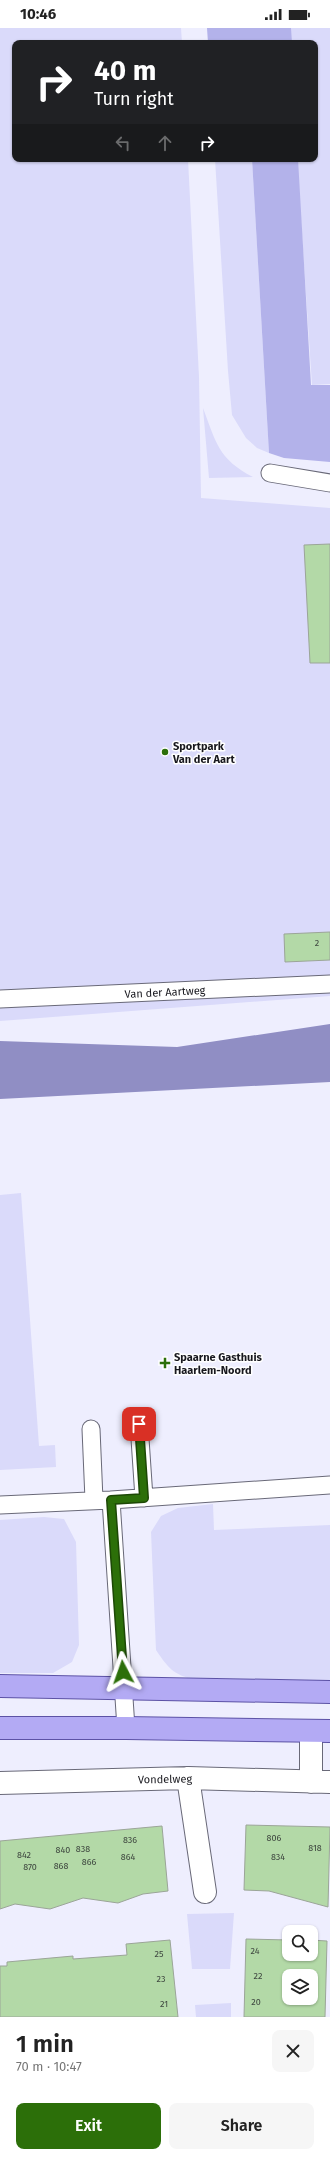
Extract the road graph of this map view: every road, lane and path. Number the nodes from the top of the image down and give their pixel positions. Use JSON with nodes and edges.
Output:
{"nodes":[{"id":1,"x":270,"y":472,"type":"dead end"},
{"id":2,"x":330,"y":483,"type":"edge"},
{"id":3,"x":330,"y":984,"type":"edge"},
{"id":4,"x":0,"y":999,"type":"edge"},
{"id":5,"x":139,"y":1424,"type":"dead end"},
{"id":6,"x":91,"y":1429,"type":"dead end"},
{"id":7,"x":330,"y":1485,"type":"edge"},
{"id":8,"x":144,"y":1498,"type":"junction"},
{"id":9,"x":103,"y":1500,"type":"junction"},
{"id":10,"x":0,"y":1505,"type":"edge"},
{"id":11,"x":0,"y":1686,"type":"edge"},
{"id":12,"x":124,"y":1688,"type":"junction"},
{"id":13,"x":330,"y":1692,"type":"edge"},
{"id":14,"x":0,"y":1728,"type":"edge"},
{"id":15,"x":126,"y":1728,"type":"junction"},
{"id":16,"x":320,"y":1731,"type":"edge"},
{"id":17,"x":188,"y":1778,"type":"junction"},
{"id":18,"x":320,"y":1782,"type":"edge"},
{"id":19,"x":0,"y":1783,"type":"edge"},
{"id":20,"x":205,"y":1892,"type":"dead end"}],
"edges":[{"from":1,"to":2,"type":"lane"},
{"from":3,"to":4,"type":"lane","name":"Van der Aartweg"},
{"from":5,"to":8,"type":"lane"},
{"from":6,"to":9,"type":"lane"},
{"from":7,"to":8,"type":"lane"},
{"from":8,"to":9,"type":"lane"},
{"from":9,"to":10,"type":"lane"},
{"from":9,"to":12,"type":"lane"},
{"from":11,"to":12,"type":"main road"},
{"from":12,"to":13,"type":"main road"},
{"from":12,"to":15,"type":"lane"},
{"from":14,"to":15,"type":"main road"},
{"from":15,"to":16,"type":"main road"},
{"from":16,"to":18,"type":"street"},
{"from":17,"to":18,"type":"street","name":"Vondelweg"},
{"from":17,"to":19,"type":"street","name":"Vondelweg"},
{"from":17,"to":20,"type":"street"}]}
